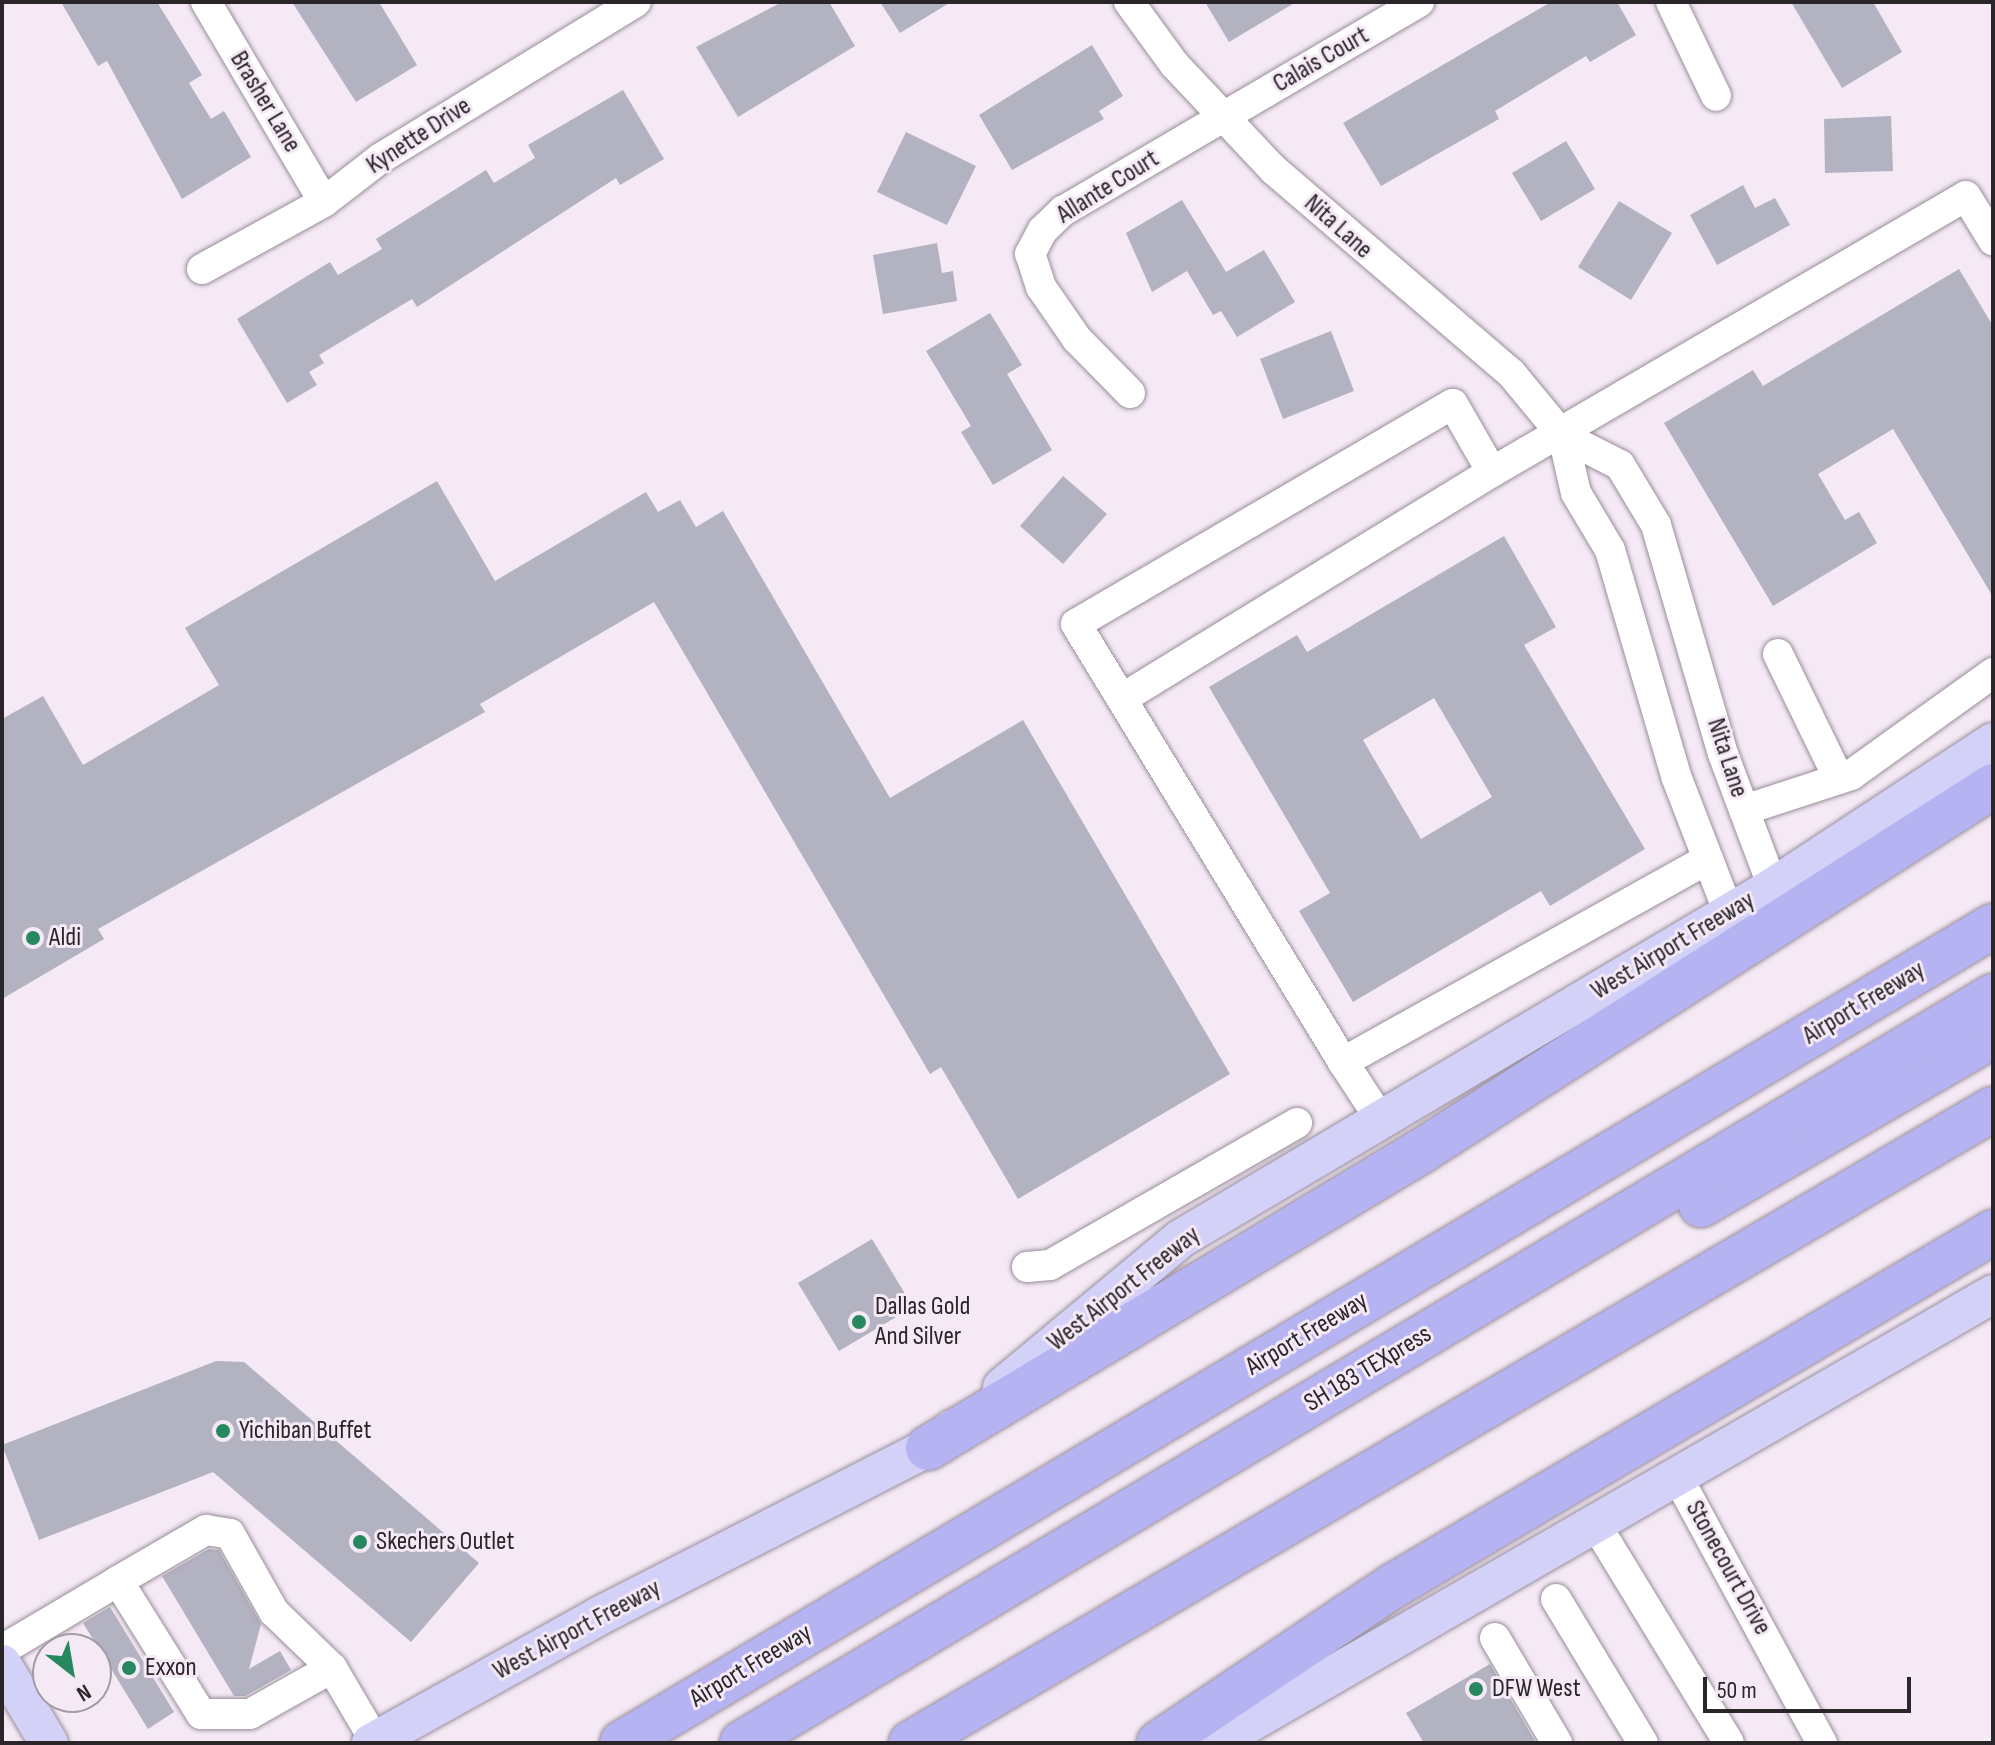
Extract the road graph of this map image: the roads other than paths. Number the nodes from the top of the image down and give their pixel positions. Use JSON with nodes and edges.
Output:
{"nodes":[{"id":1,"x":206,"y":2,"type":"edge"},
{"id":2,"x":1129,"y":2,"type":"edge"},
{"id":3,"x":1419,"y":2,"type":"edge"},
{"id":4,"x":1671,"y":2,"type":"edge"},
{"id":5,"x":620,"y":6,"type":"edge"},
{"id":6,"x":1716,"y":96,"type":"dead end"},
{"id":7,"x":1223,"y":117,"type":"junction"},
{"id":8,"x":324,"y":202,"type":"junction"},
{"id":9,"x":1993,"y":240,"type":"edge"},
{"id":10,"x":202,"y":269,"type":"dead end"},
{"id":11,"x":1130,"y":393,"type":"dead end"},
{"id":12,"x":1563,"y":436,"type":"junction"},
{"id":13,"x":1492,"y":472,"type":"junction"},
{"id":14,"x":1778,"y":654,"type":"dead end"},
{"id":15,"x":1993,"y":673,"type":"edge"},
{"id":16,"x":1123,"y":698,"type":"junction"},
{"id":17,"x":1993,"y":742,"type":"edge"},
{"id":18,"x":1839,"y":779,"type":"junction"},
{"id":19,"x":1993,"y":786,"type":"edge"},
{"id":20,"x":1744,"y":810,"type":"junction"},
{"id":21,"x":1993,"y":818,"type":"edge"},
{"id":22,"x":1708,"y":859,"type":"junction"},
{"id":23,"x":1773,"y":887,"type":"junction"},
{"id":24,"x":1729,"y":913,"type":"junction"},
{"id":25,"x":1993,"y":926,"type":"edge"},
{"id":26,"x":1993,"y":996,"type":"edge"},
{"id":27,"x":1993,"y":1036,"type":"edge"},
{"id":28,"x":1343,"y":1062,"type":"junction"},
{"id":29,"x":1993,"y":1109,"type":"edge"},
{"id":30,"x":1381,"y":1120,"type":"junction"},
{"id":31,"x":1297,"y":1123,"type":"dead end"},
{"id":32,"x":1423,"y":1150,"type":"junction"},
{"id":33,"x":1993,"y":1232,"type":"edge"},
{"id":34,"x":1027,"y":1267,"type":"dead end"},
{"id":35,"x":1993,"y":1294,"type":"edge"},
{"id":36,"x":928,"y":1448,"type":"junction"},
{"id":37,"x":1678,"y":1478,"type":"junction"},
{"id":38,"x":1596,"y":1525,"type":"junction"},
{"id":39,"x":118,"y":1581,"type":"junction"},
{"id":40,"x":1556,"y":1599,"type":"dead end"},
{"id":41,"x":1495,"y":1638,"type":"dead end"},
{"id":42,"x":2,"y":1650,"type":"edge"},
{"id":43,"x":2,"y":1664,"type":"edge"},
{"id":44,"x":332,"y":1668,"type":"junction"},
{"id":45,"x":1228,"y":1740,"type":"edge"},
{"id":46,"x":373,"y":1742,"type":"edge"},
{"id":47,"x":49,"y":1743,"type":"edge"},
{"id":48,"x":622,"y":1743,"type":"edge"},
{"id":49,"x":742,"y":1743,"type":"edge"},
{"id":50,"x":795,"y":1743,"type":"edge"},
{"id":51,"x":911,"y":1743,"type":"edge"},
{"id":52,"x":1159,"y":1743,"type":"edge"},
{"id":53,"x":1557,"y":1743,"type":"edge"},
{"id":54,"x":1643,"y":1743,"type":"edge"},
{"id":55,"x":1729,"y":1743,"type":"edge"},
{"id":56,"x":1822,"y":1743,"type":"edge"}],
"edges":[{"from":1,"to":8,"type":"street","name":"Brasher Lane"},
{"from":2,"to":7,"type":"street","name":"Nita Lane"},
{"from":3,"to":7,"type":"street","name":"Calais Court"},
{"from":4,"to":6,"type":"street"},
{"from":5,"to":8,"type":"street","name":"Kynette Drive"},
{"from":7,"to":11,"type":"street","name":"Allante Court"},
{"from":7,"to":12,"type":"street","name":"Nita Lane"},
{"from":8,"to":10,"type":"street","name":"Kynette Drive"},
{"from":9,"to":12,"type":"street"},
{"from":12,"to":13,"type":"street"},
{"from":12,"to":20,"type":"street","name":"Nita Lane"},
{"from":12,"to":22,"type":"street","name":"Nita Lane"},
{"from":13,"to":16,"type":"street"},
{"from":13,"to":16,"type":"street"},
{"from":14,"to":18,"type":"street"},
{"from":15,"to":18,"type":"street"},
{"from":16,"to":28,"type":"street"},
{"from":17,"to":23,"type":"main road","name":"West Airport Freeway"},
{"from":18,"to":20,"type":"street"},
{"from":19,"to":32,"type":"highway"},
{"from":20,"to":23,"type":"street","name":"Nita Lane"},
{"from":21,"to":32,"type":"highway"},
{"from":22,"to":24,"type":"street","name":"Nita Lane"},
{"from":22,"to":28,"type":"street"},
{"from":23,"to":24,"type":"main road","name":"West Airport Freeway"},
{"from":24,"to":30,"type":"main road","name":"West Airport Freeway"},
{"from":25,"to":48,"type":"highway","name":"Airport Freeway"},
{"from":26,"to":49,"type":"highway","name":"SH 183 TEXpress"},
{"from":27,"to":50,"type":"highway","name":"SH 183 TEXpress"},
{"from":28,"to":30,"type":"street"},
{"from":29,"to":51,"type":"highway"},
{"from":30,"to":36,"type":"main road","name":"West Airport Freeway"},
{"from":31,"to":34,"type":"street"},
{"from":32,"to":36,"type":"highway"},
{"from":33,"to":52,"type":"highway"},
{"from":35,"to":37,"type":"main road"},
{"from":36,"to":46,"type":"main road","name":"West Airport Freeway"},
{"from":37,"to":38,"type":"main road"},
{"from":37,"to":56,"type":"street","name":"Stonecourt Drive"},
{"from":38,"to":45,"type":"main road"},
{"from":38,"to":55,"type":"street"},
{"from":39,"to":42,"type":"street"},
{"from":39,"to":44,"type":"street"},
{"from":39,"to":44,"type":"street"},
{"from":40,"to":54,"type":"street"},
{"from":41,"to":53,"type":"street"},
{"from":43,"to":47,"type":"main road"},
{"from":44,"to":46,"type":"street"}]}
